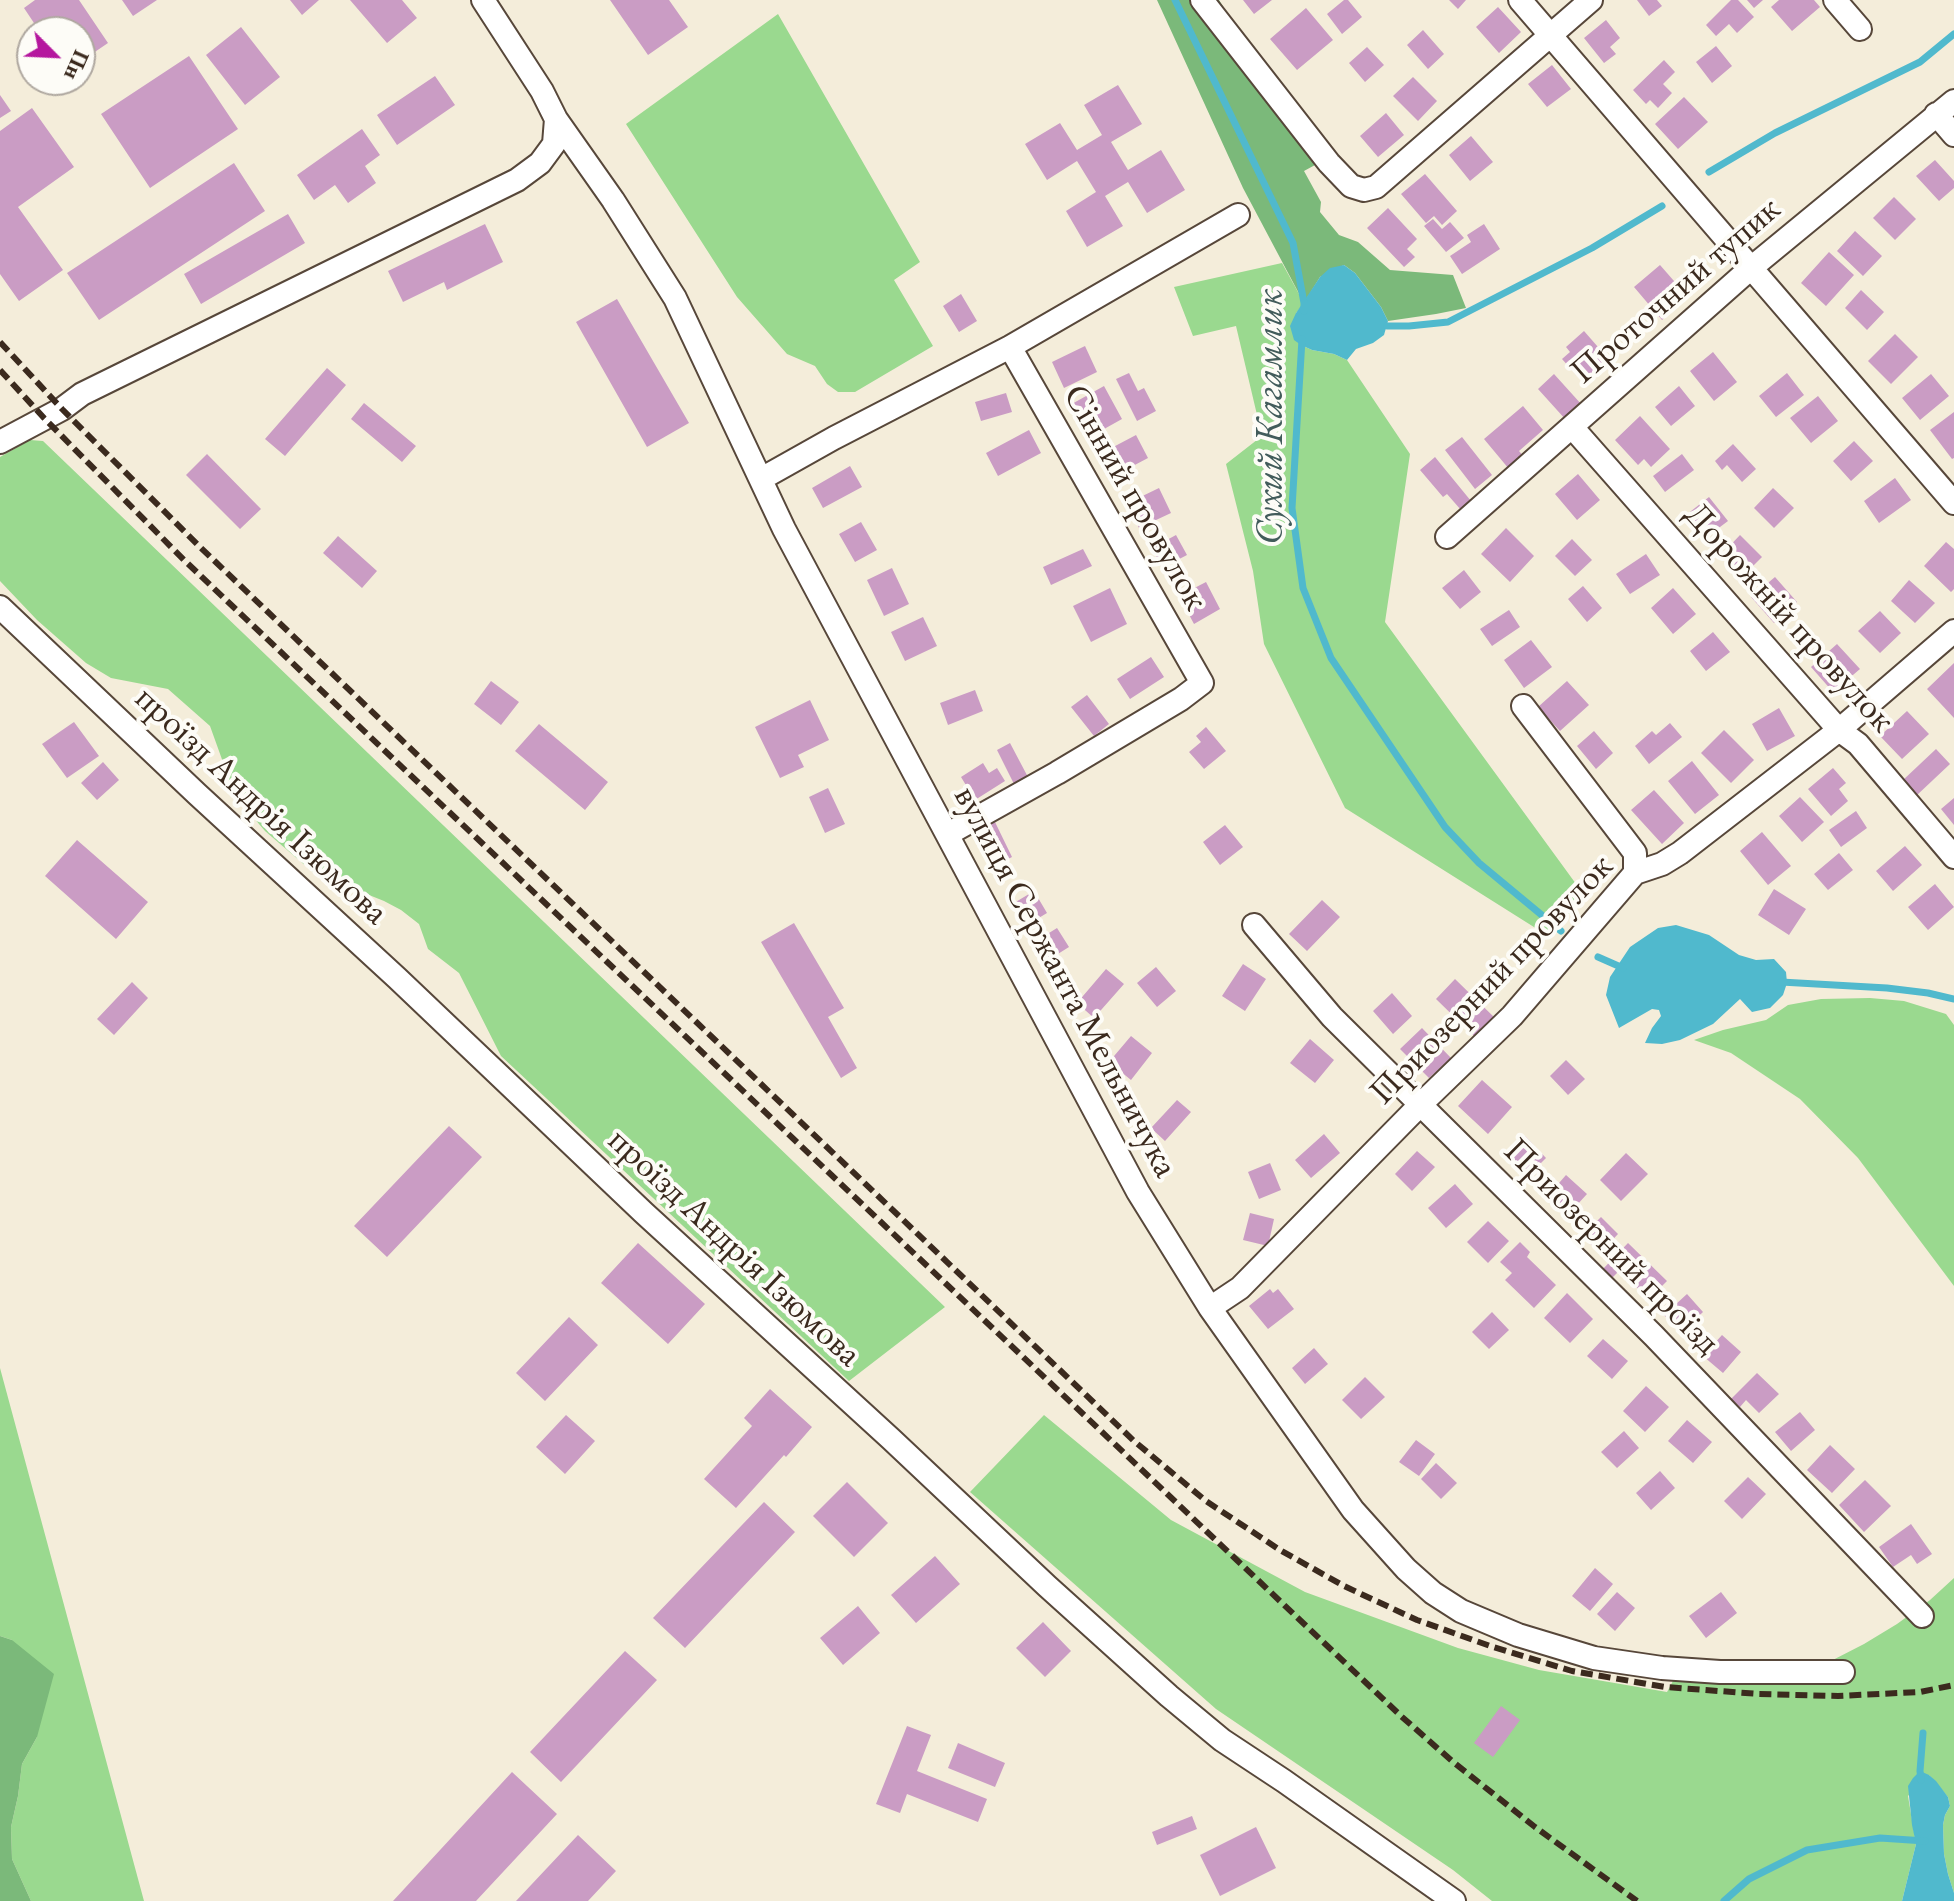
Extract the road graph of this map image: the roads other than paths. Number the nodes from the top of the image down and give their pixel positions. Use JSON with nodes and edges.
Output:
{"nodes":[{"id":1,"x":483,"y":0,"type":"edge"},
{"id":2,"x":1202,"y":0,"type":"edge"},
{"id":3,"x":1520,"y":0,"type":"edge"},
{"id":4,"x":1591,"y":0,"type":"edge"},
{"id":5,"x":1835,"y":0,"type":"edge"},
{"id":6,"x":1860,"y":29,"type":"dead end"},
{"id":7,"x":1550,"y":35,"type":"junction"},
{"id":8,"x":1945,"y":108,"type":"edge"},
{"id":9,"x":556,"y":119,"type":"junction"},
{"id":10,"x":1954,"y":135,"type":"edge"},
{"id":11,"x":1238,"y":215,"type":"dead end"},
{"id":12,"x":1751,"y":268,"type":"junction"},
{"id":13,"x":1010,"y":347,"type":"junction"},
{"id":14,"x":1572,"y":427,"type":"junction"},
{"id":15,"x":0,"y":442,"type":"edge"},
{"id":16,"x":761,"y":479,"type":"junction"},
{"id":17,"x":1954,"y":503,"type":"edge"},
{"id":18,"x":1447,"y":537,"type":"dead end"},
{"id":19,"x":0,"y":607,"type":"edge"},
{"id":20,"x":1954,"y":631,"type":"edge"},
{"id":21,"x":1523,"y":706,"type":"dead end"},
{"id":22,"x":1839,"y":730,"type":"junction"},
{"id":23,"x":948,"y":834,"type":"junction"},
{"id":24,"x":1954,"y":857,"type":"edge"},
{"id":25,"x":1635,"y":873,"type":"junction"},
{"id":26,"x":1254,"y":925,"type":"dead end"},
{"id":27,"x":1420,"y":1105,"type":"junction"},
{"id":28,"x":1210,"y":1308,"type":"junction"},
{"id":29,"x":1922,"y":1616,"type":"dead end"},
{"id":30,"x":1843,"y":1672,"type":"dead end"},
{"id":31,"x":1454,"y":1901,"type":"edge"}],
"edges":[{"from":1,"to":9,"type":"street","name":"вулиця Сержанта Мельничука"},
{"from":2,"to":7,"type":"street"},
{"from":3,"to":7,"type":"street"},
{"from":4,"to":7,"type":"street"},
{"from":5,"to":6,"type":"street"},
{"from":7,"to":12,"type":"street"},
{"from":8,"to":10,"type":"street"},
{"from":8,"to":12,"type":"street","name":"Проточний тупик"},
{"from":9,"to":15,"type":"street"},
{"from":9,"to":16,"type":"street","name":"вулиця Сержанта Мельничука"},
{"from":11,"to":13,"type":"street"},
{"from":12,"to":14,"type":"street","name":"Проточний тупик"},
{"from":12,"to":17,"type":"street"},
{"from":13,"to":16,"type":"street"},
{"from":13,"to":23,"type":"street","name":"Сінний провулок"},
{"from":14,"to":18,"type":"street","name":"Проточний тупик"},
{"from":14,"to":22,"type":"street","name":"Дорожній провулок"},
{"from":16,"to":23,"type":"street","name":"вулиця Сержанта Мельничука"},
{"from":19,"to":31,"type":"street","name":"проїзд Андрія Ізюмова"},
{"from":20,"to":22,"type":"street","name":"Приозерний провулок"},
{"from":21,"to":25,"type":"street"},
{"from":22,"to":24,"type":"street","name":"Дорожній провулок"},
{"from":22,"to":25,"type":"street","name":"Приозерний провулок"},
{"from":23,"to":28,"type":"street","name":"вулиця Сержанта Мельничука"},
{"from":25,"to":27,"type":"street","name":"Приозерний провулок"},
{"from":26,"to":27,"type":"street","name":"Приозерний проїзд"},
{"from":27,"to":28,"type":"street","name":"Приозерний провулок"},
{"from":27,"to":29,"type":"street","name":"Приозерний проїзд"},
{"from":28,"to":30,"type":"street","name":"вулиця Сержанта Мельничука"}]}
